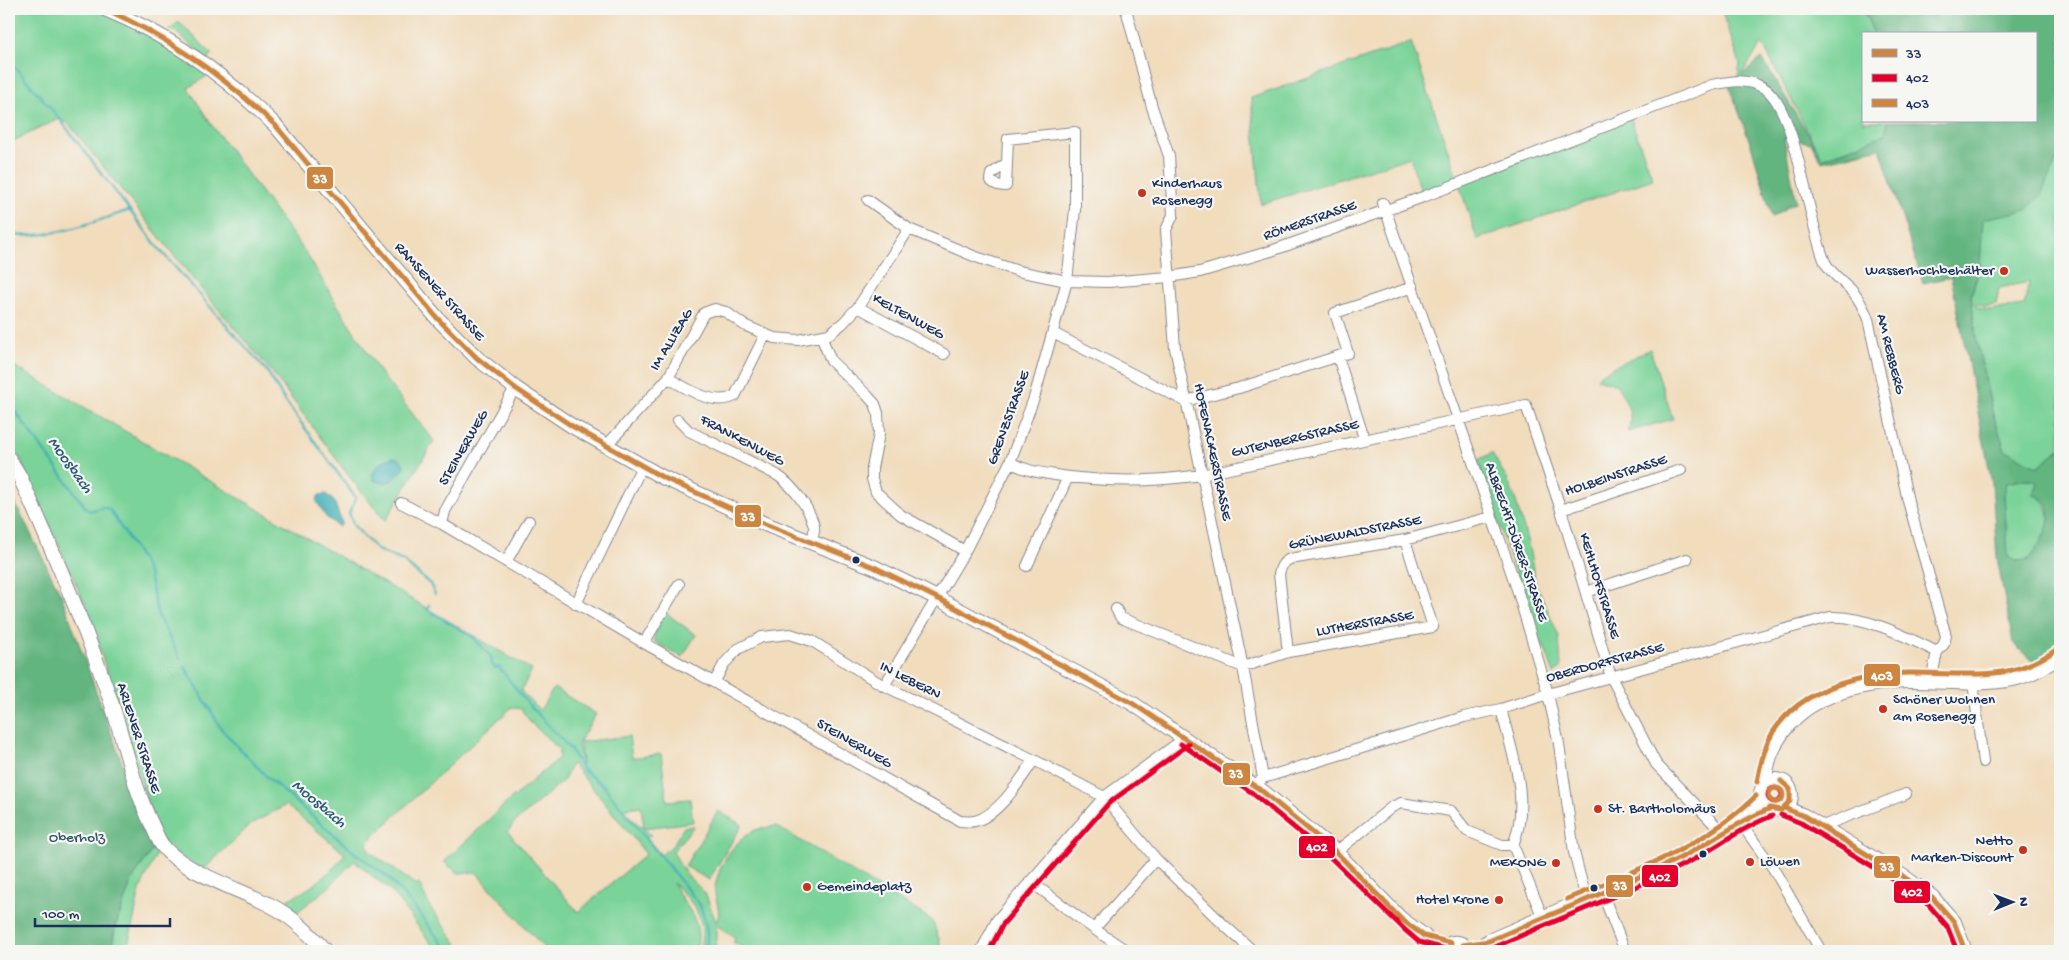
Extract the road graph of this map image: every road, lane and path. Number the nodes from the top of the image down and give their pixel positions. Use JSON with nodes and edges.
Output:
{"nodes":[{"id":1,"x":106,"y":9,"type":"edge"},
{"id":2,"x":1126,"y":9,"type":"edge"},
{"id":3,"x":1757,"y":85,"type":"joint"},
{"id":4,"x":1007,"y":163,"type":"dead end"},
{"id":5,"x":868,"y":200,"type":"dead end"},
{"id":6,"x":1384,"y":207,"type":"junction"},
{"id":7,"x":910,"y":229,"type":"junction"},
{"id":8,"x":1169,"y":277,"type":"junction"},
{"id":9,"x":1067,"y":281,"type":"junction"},
{"id":10,"x":1413,"y":287,"type":"junction"},
{"id":11,"x":858,"y":306,"type":"junction"},
{"id":12,"x":1054,"y":333,"type":"junction"},
{"id":13,"x":770,"y":336,"type":"junction"},
{"id":14,"x":821,"y":336,"type":"junction"},
{"id":15,"x":944,"y":354,"type":"dead end"},
{"id":16,"x":1338,"y":358,"type":"junction"},
{"id":17,"x":668,"y":378,"type":"junction"},
{"id":18,"x":515,"y":388,"type":"junction"},
{"id":19,"x":1185,"y":401,"type":"junction"},
{"id":20,"x":1526,"y":405,"type":"joint"},
{"id":21,"x":678,"y":420,"type":"dead end"},
{"id":22,"x":1459,"y":420,"type":"junction"},
{"id":23,"x":1364,"y":438,"type":"junction"},
{"id":24,"x":606,"y":446,"type":"junction"},
{"id":25,"x":9,"y":459,"type":"edge"},
{"id":26,"x":1010,"y":462,"type":"junction"},
{"id":27,"x":642,"y":466,"type":"junction"},
{"id":28,"x":1681,"y":470,"type":"dead end"},
{"id":29,"x":1201,"y":475,"type":"junction"},
{"id":30,"x":1068,"y":477,"type":"junction"},
{"id":31,"x":401,"y":503,"type":"dead end"},
{"id":32,"x":1561,"y":510,"type":"junction"},
{"id":33,"x":1491,"y":517,"type":"junction"},
{"id":34,"x":529,"y":521,"type":"dead end"},
{"id":35,"x":442,"y":524,"type":"junction"},
{"id":36,"x":1405,"y":540,"type":"junction"},
{"id":37,"x":811,"y":542,"type":"junction"},
{"id":38,"x":965,"y":551,"type":"junction"},
{"id":39,"x":1687,"y":559,"type":"dead end"},
{"id":40,"x":506,"y":562,"type":"junction"},
{"id":41,"x":1027,"y":566,"type":"dead end"},
{"id":42,"x":680,"y":584,"type":"dead end"},
{"id":43,"x":1586,"y":592,"type":"junction"},
{"id":44,"x":937,"y":598,"type":"junction"},
{"id":45,"x":576,"y":604,"type":"junction"},
{"id":46,"x":1116,"y":609,"type":"dead end"},
{"id":47,"x":644,"y":643,"type":"junction"},
{"id":48,"x":1288,"y":652,"type":"junction"},
{"id":49,"x":1937,"y":652,"type":"junction"},
{"id":50,"x":2060,"y":658,"type":"edge"},
{"id":51,"x":1243,"y":667,"type":"junction"},
{"id":52,"x":1611,"y":677,"type":"junction"},
{"id":53,"x":715,"y":681,"type":"junction"},
{"id":54,"x":1931,"y":681,"type":"junction"},
{"id":55,"x":1973,"y":682,"type":"junction"},
{"id":56,"x":884,"y":686,"type":"junction"},
{"id":57,"x":1548,"y":694,"type":"junction"},
{"id":58,"x":1501,"y":709,"type":"junction"},
{"id":59,"x":1185,"y":738,"type":"junction"},
{"id":60,"x":1769,"y":757,"type":"junction"},
{"id":61,"x":1034,"y":760,"type":"junction"},
{"id":62,"x":1984,"y":762,"type":"dead end"},
{"id":63,"x":1778,"y":780,"type":"junction"},
{"id":64,"x":1258,"y":782,"type":"junction"},
{"id":65,"x":1764,"y":784,"type":"junction"},
{"id":66,"x":1906,"y":794,"type":"dead end"},
{"id":67,"x":1104,"y":797,"type":"junction"},
{"id":68,"x":1787,"y":804,"type":"junction"},
{"id":69,"x":1765,"y":805,"type":"junction"},
{"id":70,"x":1744,"y":819,"type":"junction"},
{"id":71,"x":1820,"y":827,"type":"junction"},
{"id":72,"x":1723,"y":833,"type":"junction"},
{"id":73,"x":1513,"y":845,"type":"junction"},
{"id":74,"x":1336,"y":852,"type":"junction"},
{"id":75,"x":1156,"y":859,"type":"junction"},
{"id":76,"x":1030,"y":881,"type":"junction"},
{"id":77,"x":1602,"y":892,"type":"junction"},
{"id":78,"x":1586,"y":899,"type":"junction"},
{"id":79,"x":1543,"y":918,"type":"junction"},
{"id":80,"x":1094,"y":929,"type":"junction"},
{"id":81,"x":1424,"y":936,"type":"junction"},
{"id":82,"x":1460,"y":948,"type":"edge"},
{"id":83,"x":1623,"y":950,"type":"edge"},
{"id":84,"x":325,"y":951,"type":"edge"},
{"id":85,"x":981,"y":951,"type":"edge"},
{"id":86,"x":1127,"y":951,"type":"edge"},
{"id":87,"x":1253,"y":951,"type":"edge"},
{"id":88,"x":1437,"y":951,"type":"edge"},
{"id":89,"x":1821,"y":951,"type":"edge"},
{"id":90,"x":1965,"y":951,"type":"edge"}],
"edges":[{"from":1,"to":18,"type":"main road","name":"RAMSENER STRASSE"},
{"from":2,"to":8,"type":"street","name":"HOFENACKERSTRASSE"},
{"from":3,"to":6,"type":"street","name":"RÖMERSTRASSE"},
{"from":3,"to":49,"type":"street","name":"AM REBBERG"},
{"from":4,"to":9,"type":"street","name":"GRENZSTRASSE"},
{"from":5,"to":7,"type":"street","name":"RÖMERSTRASSE"},
{"from":6,"to":8,"type":"street","name":"RÖMERSTRASSE"},
{"from":6,"to":10,"type":"street","name":"ALBRECHT-DÜRER-STRASSE"},
{"from":7,"to":9,"type":"street","name":"RÖMERSTRASSE"},
{"from":7,"to":11,"type":"street","name":"IM ALLIZAG"},
{"from":8,"to":9,"type":"street","name":"RÖMERSTRASSE"},
{"from":8,"to":19,"type":"street","name":"HOFENACKERSTRASSE"},
{"from":9,"to":12,"type":"street","name":"GRENZSTRASSE"},
{"from":10,"to":16,"type":"street"},
{"from":10,"to":22,"type":"street","name":"ALBRECHT-DÜRER-STRASSE"},
{"from":11,"to":14,"type":"street","name":"IM ALLIZAG"},
{"from":11,"to":15,"type":"street","name":"KELTENWEG"},
{"from":12,"to":19,"type":"street"},
{"from":12,"to":26,"type":"street","name":"GRENZSTRASSE"},
{"from":13,"to":14,"type":"street","name":"IM ALLIZAG"},
{"from":13,"to":17,"type":"street"},
{"from":13,"to":17,"type":"street","name":"IM ALLIZAG"},
{"from":14,"to":38,"type":"street"},
{"from":16,"to":19,"type":"street"},
{"from":16,"to":23,"type":"street"},
{"from":17,"to":24,"type":"street","name":"IM ALLIZAG"},
{"from":18,"to":24,"type":"main road","name":"RAMSENER STRASSE"},
{"from":18,"to":35,"type":"street","name":"STEINERWEG"},
{"from":19,"to":29,"type":"street","name":"HOFENACKERSTRASSE"},
{"from":20,"to":22,"type":"street","name":"GUTENBERGSTRASSE"},
{"from":20,"to":32,"type":"street","name":"KEHLHOFSTRASSE"},
{"from":21,"to":37,"type":"street","name":"FRANKENWEG"},
{"from":22,"to":23,"type":"street","name":"GUTENBERGSTRASSE"},
{"from":22,"to":33,"type":"street","name":"ALBRECHT-DÜRER-STRASSE"},
{"from":23,"to":29,"type":"street","name":"GUTENBERGSTRASSE"},
{"from":24,"to":27,"type":"main road","name":"RAMSENER STRASSE"},
{"from":25,"to":84,"type":"main road","name":"ARLENER STRASSE"},
{"from":26,"to":30,"type":"street","name":"GUTENBERGSTRASSE"},
{"from":26,"to":38,"type":"street","name":"GRENZSTRASSE"},
{"from":27,"to":37,"type":"main road","name":"RAMSENER STRASSE"},
{"from":27,"to":45,"type":"street"},
{"from":28,"to":32,"type":"street","name":"HOLBEINSTRASSE"},
{"from":29,"to":30,"type":"street","name":"GUTENBERGSTRASSE"},
{"from":29,"to":51,"type":"street","name":"HOFENACKERSTRASSE"},
{"from":30,"to":41,"type":"street"},
{"from":31,"to":35,"type":"street","name":"STEINERWEG"},
{"from":32,"to":43,"type":"street","name":"KEHLHOFSTRASSE"},
{"from":33,"to":36,"type":"street","name":"GRÜNEWALDSTRASSE"},
{"from":33,"to":57,"type":"street","name":"ALBRECHT-DÜRER-STRASSE"},
{"from":34,"to":40,"type":"street"},
{"from":35,"to":40,"type":"street","name":"STEINERWEG"},
{"from":36,"to":48,"type":"street","name":"GRÜNEWALDSTRASSE"},
{"from":36,"to":48,"type":"street","name":"LUTHERSTRASSE"},
{"from":37,"to":44,"type":"main road","name":"RAMSENER STRASSE"},
{"from":38,"to":44,"type":"street","name":"GRENZSTRASSE"},
{"from":39,"to":43,"type":"street"},
{"from":40,"to":45,"type":"street","name":"STEINERWEG"},
{"from":42,"to":47,"type":"street"},
{"from":43,"to":52,"type":"street","name":"KEHLHOFSTRASSE"},
{"from":44,"to":56,"type":"street","name":"GRENZSTRASSE"},
{"from":44,"to":59,"type":"main road","name":"RAMSENER STRASSE"},
{"from":45,"to":47,"type":"street","name":"STEINERWEG"},
{"from":46,"to":51,"type":"street"},
{"from":47,"to":53,"type":"street","name":"STEINERWEG"},
{"from":48,"to":51,"type":"street","name":"LUTHERSTRASSE"},
{"from":49,"to":52,"type":"street","name":"OBERDORFSTRASSE"},
{"from":49,"to":54,"type":"street"},
{"from":50,"to":55,"type":"main road"},
{"from":51,"to":64,"type":"street","name":"HOFENACKERSTRASSE"},
{"from":52,"to":57,"type":"street","name":"OBERDORFSTRASSE"},
{"from":52,"to":72,"type":"street","name":"KEHLHOFSTRASSE"},
{"from":53,"to":56,"type":"street","name":"IN LEBERN"},
{"from":53,"to":61,"type":"street","name":"STEINERWEG"},
{"from":54,"to":55,"type":"main road"},
{"from":54,"to":60,"type":"main road"},
{"from":55,"to":62,"type":"street"},
{"from":56,"to":61,"type":"street","name":"IN LEBERN"},
{"from":57,"to":58,"type":"street","name":"OBERDORFSTRASSE"},
{"from":57,"to":78,"type":"street","name":"ALBRECHT-DÜRER-STRASSE"},
{"from":58,"to":64,"type":"street","name":"OBERDORFSTRASSE"},
{"from":58,"to":73,"type":"street"},
{"from":59,"to":64,"type":"main road","name":"RAMSENER STRASSE"},
{"from":59,"to":67,"type":"street"},
{"from":60,"to":63,"type":"main road"},
{"from":60,"to":65,"type":"main road"},
{"from":61,"to":67,"type":"street","name":"IN LEBERN"},
{"from":63,"to":65,"type":"main road"},
{"from":63,"to":68,"type":"main road"},
{"from":64,"to":74,"type":"main road","name":"RAMSENER STRASSE"},
{"from":65,"to":69,"type":"main road"},
{"from":66,"to":71,"type":"street"},
{"from":67,"to":75,"type":"street"},
{"from":67,"to":76,"type":"street"},
{"from":68,"to":69,"type":"main road"},
{"from":68,"to":71,"type":"main road"},
{"from":69,"to":70,"type":"main road"},
{"from":70,"to":72,"type":"main road"},
{"from":70,"to":89,"type":"street"},
{"from":71,"to":90,"type":"main road"},
{"from":72,"to":77,"type":"main road"},
{"from":73,"to":74,"type":"street"},
{"from":73,"to":79,"type":"street"},
{"from":74,"to":81,"type":"main road","name":"RAMSENER STRASSE"},
{"from":75,"to":80,"type":"street"},
{"from":75,"to":87,"type":"street"},
{"from":76,"to":80,"type":"street"},
{"from":76,"to":85,"type":"street"},
{"from":77,"to":78,"type":"main road"},
{"from":77,"to":83,"type":"street"},
{"from":78,"to":79,"type":"main road"},
{"from":79,"to":82,"type":"main road"},
{"from":80,"to":86,"type":"street"},
{"from":81,"to":82,"type":"main road","name":"RAMSENER STRASSE"},
{"from":81,"to":88,"type":"main road","name":"RAMSENER STRASSE"}]}
